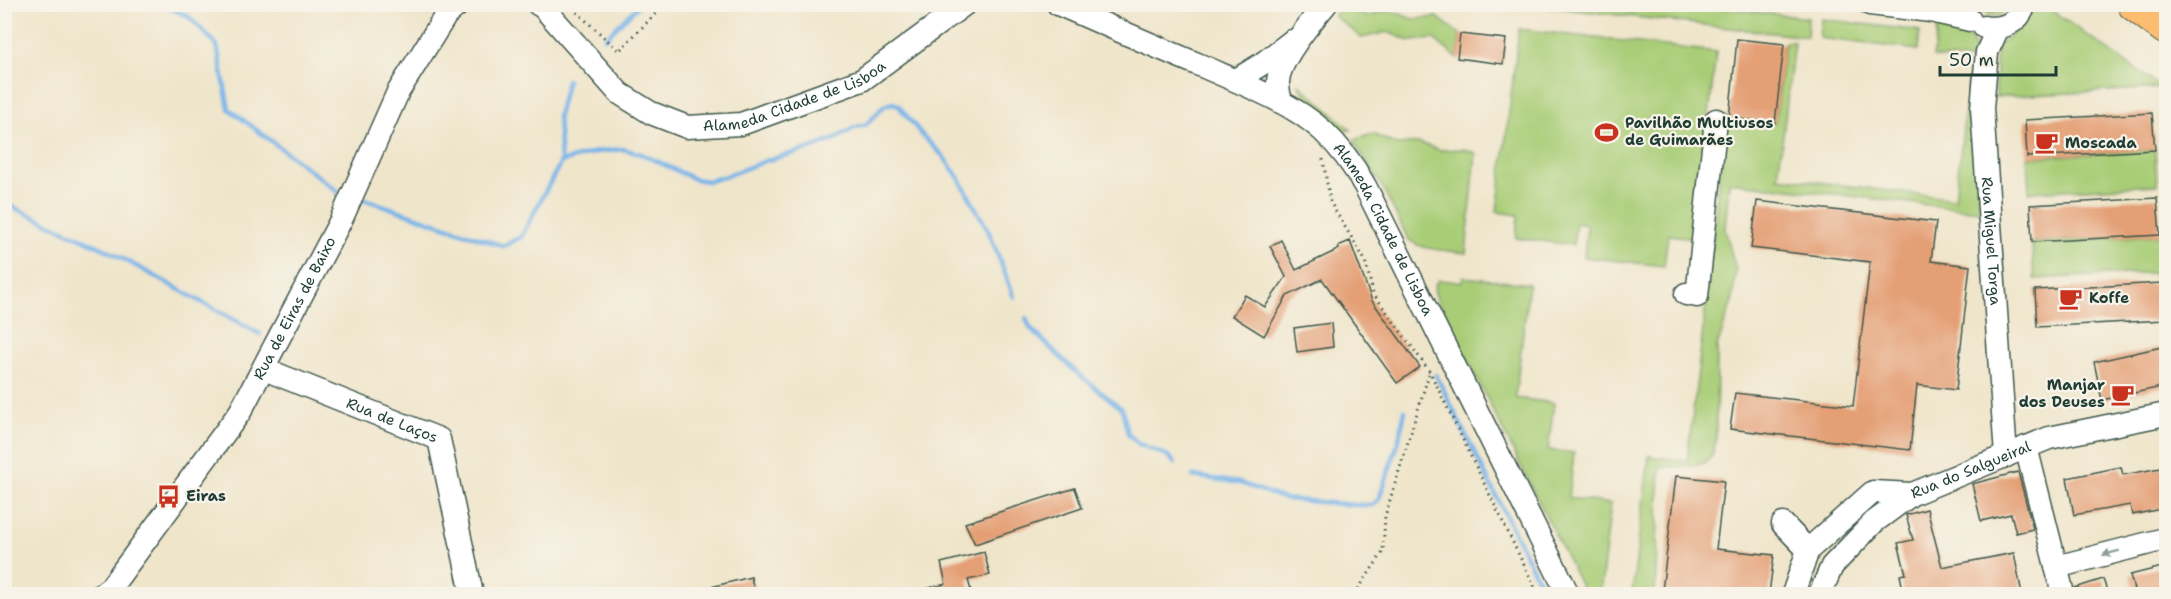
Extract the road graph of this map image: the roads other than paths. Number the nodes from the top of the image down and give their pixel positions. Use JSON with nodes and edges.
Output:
{"nodes":[{"id":1,"x":459,"y":4,"type":"edge"},
{"id":2,"x":965,"y":4,"type":"edge"},
{"id":3,"x":1058,"y":4,"type":"edge"},
{"id":4,"x":1326,"y":4,"type":"edge"},
{"id":5,"x":1870,"y":4,"type":"edge"},
{"id":6,"x":2025,"y":4,"type":"edge"},
{"id":7,"x":2134,"y":4,"type":"edge"},
{"id":8,"x":2160,"y":4,"type":"edge"},
{"id":9,"x":541,"y":5,"type":"edge"},
{"id":10,"x":1941,"y":8,"type":"edge"},
{"id":11,"x":2166,"y":9,"type":"edge"},
{"id":12,"x":1969,"y":16,"type":"edge"},
{"id":13,"x":1998,"y":28,"type":"junction"},
{"id":14,"x":2166,"y":28,"type":"edge"},
{"id":15,"x":1303,"y":33,"type":"junction"},
{"id":16,"x":1987,"y":52,"type":"junction"},
{"id":17,"x":1236,"y":81,"type":"junction"},
{"id":18,"x":1281,"y":102,"type":"junction"},
{"id":19,"x":1716,"y":120,"type":"dead end"},
{"id":20,"x":1686,"y":294,"type":"dead end"},
{"id":21,"x":264,"y":369,"type":"junction"},
{"id":22,"x":2166,"y":414,"type":"edge"},
{"id":23,"x":2016,"y":451,"type":"junction"},
{"id":24,"x":1912,"y":494,"type":"junction"},
{"id":25,"x":1783,"y":524,"type":"dead end"},
{"id":26,"x":2166,"y":540,"type":"edge"},
{"id":27,"x":1808,"y":550,"type":"junction"},
{"id":28,"x":2056,"y":567,"type":"junction"},
{"id":29,"x":102,"y":594,"type":"edge"},
{"id":30,"x":472,"y":594,"type":"edge"},
{"id":31,"x":1568,"y":594,"type":"edge"},
{"id":32,"x":1793,"y":594,"type":"edge"},
{"id":33,"x":1820,"y":594,"type":"edge"},
{"id":34,"x":2063,"y":594,"type":"edge"}],
"edges":[{"from":1,"to":21,"type":"street","name":"Rua de Eiras de Baixo"},
{"from":2,"to":9,"type":"street","name":"Alameda Cidade de Lisboa"},
{"from":3,"to":17,"type":"street","name":"Alameda Cidade de Lisboa"},
{"from":4,"to":15,"type":"street"},
{"from":5,"to":10,"type":"street"},
{"from":6,"to":13,"type":"street"},
{"from":7,"to":14,"type":"highway"},
{"from":8,"to":11,"type":"highway"},
{"from":10,"to":12,"type":"street"},
{"from":12,"to":13,"type":"street"},
{"from":12,"to":16,"type":"street"},
{"from":13,"to":16,"type":"street","name":"Rua Miguel Torga"},
{"from":15,"to":17,"type":"street"},
{"from":15,"to":18,"type":"street"},
{"from":16,"to":23,"type":"street","name":"Rua Miguel Torga"},
{"from":17,"to":18,"type":"street","name":"Alameda Cidade de Lisboa"},
{"from":18,"to":31,"type":"street","name":"Alameda Cidade de Lisboa"},
{"from":19,"to":20,"type":"street"},
{"from":21,"to":29,"type":"street","name":"Rua de Eiras de Baixo"},
{"from":21,"to":30,"type":"street","name":"Rua de Laços"},
{"from":22,"to":23,"type":"street","name":"Rua do Salgueiral"},
{"from":23,"to":24,"type":"street","name":"Rua do Salgueiral"},
{"from":23,"to":28,"type":"street","name":"Rua Miguel Torga"},
{"from":24,"to":27,"type":"street"},
{"from":24,"to":33,"type":"street","name":"Rua do Salgueiral"},
{"from":25,"to":27,"type":"street"},
{"from":26,"to":28,"type":"street","one_way":true},
{"from":27,"to":32,"type":"street"},
{"from":28,"to":34,"type":"street","name":"Rua Miguel Torga"}]}
